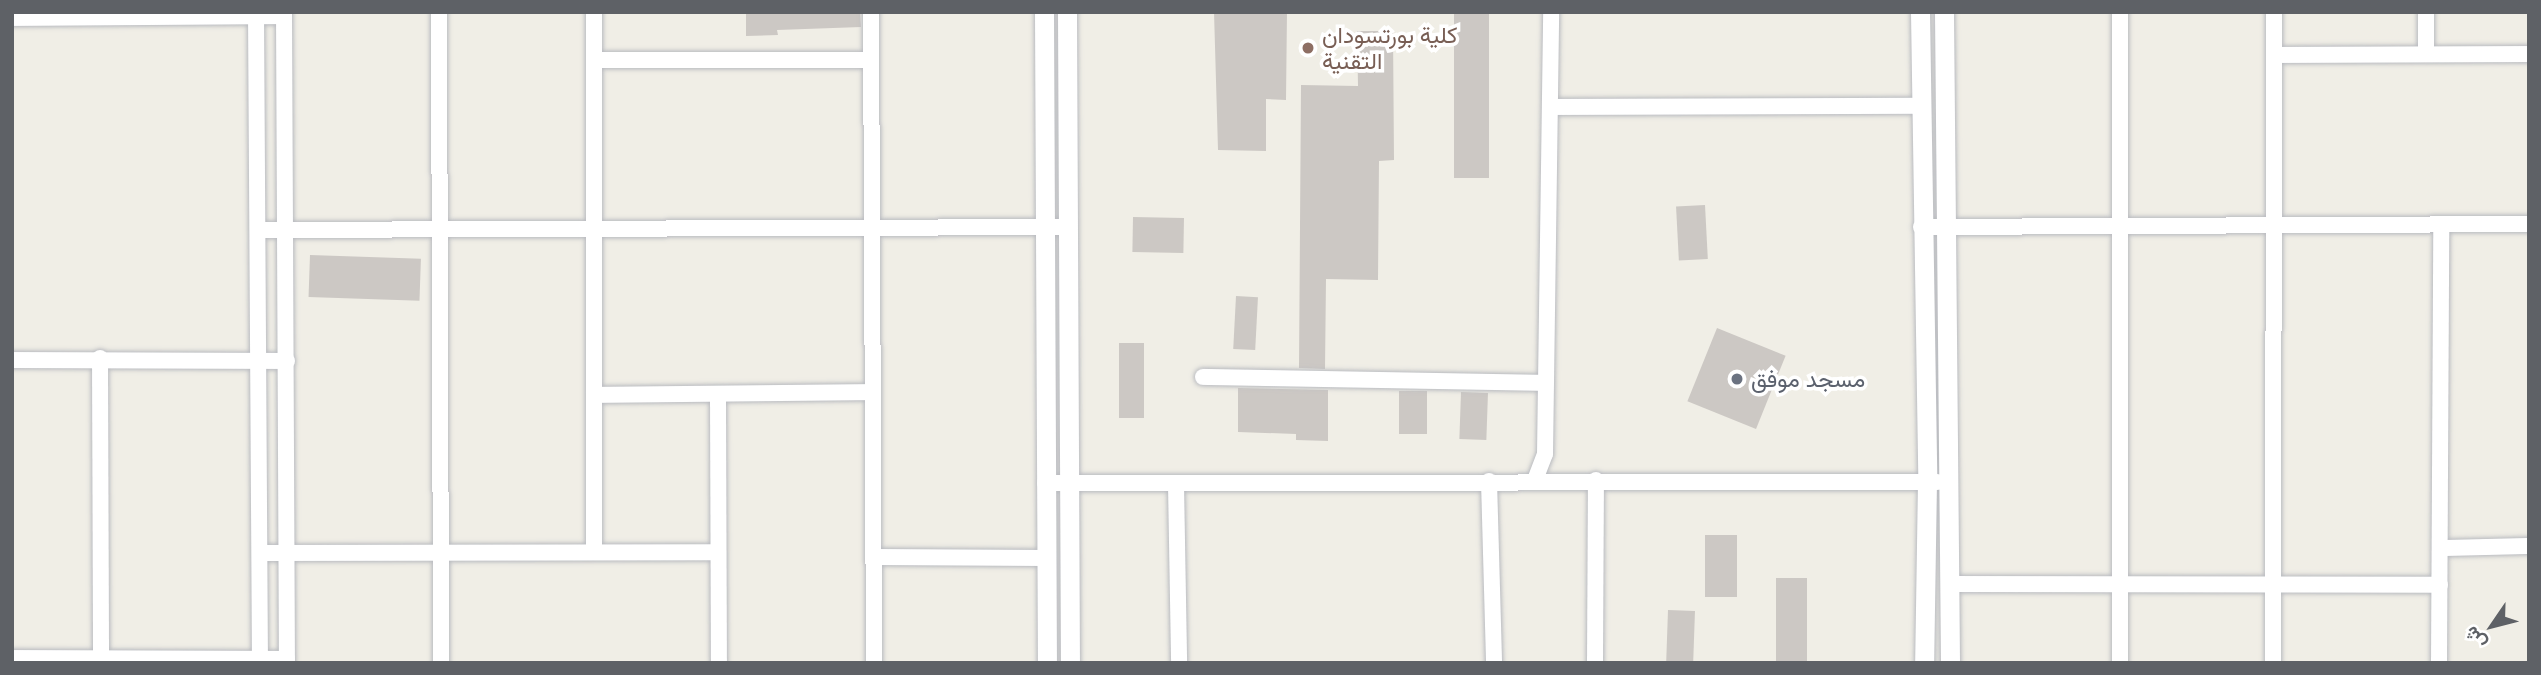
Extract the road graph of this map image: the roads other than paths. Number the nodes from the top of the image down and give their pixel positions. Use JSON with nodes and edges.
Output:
{"nodes":[{"id":1,"x":439,"y":12,"type":"edge"},
{"id":2,"x":594,"y":12,"type":"edge"},
{"id":3,"x":871,"y":12,"type":"edge"},
{"id":4,"x":1044,"y":12,"type":"edge"},
{"id":5,"x":1067,"y":12,"type":"edge"},
{"id":6,"x":1551,"y":12,"type":"edge"},
{"id":7,"x":1920,"y":12,"type":"edge"},
{"id":8,"x":1944,"y":12,"type":"edge"},
{"id":9,"x":2120,"y":12,"type":"edge"},
{"id":10,"x":2274,"y":12,"type":"edge"},
{"id":11,"x":2426,"y":12,"type":"edge"},
{"id":12,"x":256,"y":14,"type":"edge"},
{"id":13,"x":285,"y":14,"type":"edge"},
{"id":14,"x":108,"y":15,"type":"edge"},
{"id":15,"x":12,"y":18,"type":"edge"},
{"id":16,"x":2426,"y":52,"type":"junction"},
{"id":17,"x":2529,"y":54,"type":"edge"},
{"id":18,"x":2275,"y":55,"type":"junction"},
{"id":19,"x":595,"y":60,"type":"junction"},
{"id":20,"x":871,"y":60,"type":"junction"},
{"id":21,"x":1920,"y":106,"type":"junction"},
{"id":22,"x":1551,"y":107,"type":"junction"},
{"id":23,"x":2120,"y":223,"type":"junction"},
{"id":24,"x":2529,"y":224,"type":"edge"},
{"id":25,"x":2273,"y":225,"type":"junction"},
{"id":26,"x":2441,"y":225,"type":"junction"},
{"id":27,"x":1069,"y":227,"type":"junction"},
{"id":28,"x":1921,"y":227,"type":"junction"},
{"id":29,"x":1945,"y":227,"type":"junction"},
{"id":30,"x":873,"y":228,"type":"junction"},
{"id":31,"x":258,"y":229,"type":"junction"},
{"id":32,"x":595,"y":229,"type":"junction"},
{"id":33,"x":1045,"y":229,"type":"junction"},
{"id":34,"x":287,"y":230,"type":"junction"},
{"id":35,"x":441,"y":231,"type":"junction"},
{"id":36,"x":100,"y":358,"type":"junction"},
{"id":37,"x":12,"y":360,"type":"edge"},
{"id":38,"x":259,"y":360,"type":"junction"},
{"id":39,"x":287,"y":361,"type":"junction"},
{"id":40,"x":1203,"y":377,"type":"dead end"},
{"id":41,"x":1543,"y":383,"type":"junction"},
{"id":42,"x":871,"y":392,"type":"junction"},
{"id":43,"x":594,"y":395,"type":"junction"},
{"id":44,"x":718,"y":397,"type":"junction"},
{"id":45,"x":1535,"y":480,"type":"junction"},
{"id":46,"x":1595,"y":480,"type":"junction"},
{"id":47,"x":1489,"y":481,"type":"junction"},
{"id":48,"x":1927,"y":481,"type":"junction"},
{"id":49,"x":1045,"y":483,"type":"junction"},
{"id":50,"x":1072,"y":483,"type":"junction"},
{"id":51,"x":1950,"y":483,"type":"junction"},
{"id":52,"x":1176,"y":484,"type":"junction"},
{"id":53,"x":2529,"y":546,"type":"edge"},
{"id":54,"x":2443,"y":548,"type":"junction"},
{"id":55,"x":440,"y":550,"type":"junction"},
{"id":56,"x":594,"y":551,"type":"junction"},
{"id":57,"x":288,"y":552,"type":"junction"},
{"id":58,"x":719,"y":552,"type":"junction"},
{"id":59,"x":260,"y":553,"type":"junction"},
{"id":60,"x":875,"y":557,"type":"junction"},
{"id":61,"x":1046,"y":558,"type":"junction"},
{"id":62,"x":2271,"y":583,"type":"junction"},
{"id":63,"x":1952,"y":584,"type":"junction"},
{"id":64,"x":2120,"y":584,"type":"junction"},
{"id":65,"x":2441,"y":585,"type":"junction"},
{"id":66,"x":12,"y":658,"type":"edge"},
{"id":67,"x":101,"y":661,"type":"edge"},
{"id":68,"x":260,"y":661,"type":"edge"},
{"id":69,"x":287,"y":661,"type":"edge"},
{"id":70,"x":441,"y":663,"type":"edge"},
{"id":71,"x":719,"y":663,"type":"edge"},
{"id":72,"x":874,"y":663,"type":"edge"},
{"id":73,"x":1046,"y":663,"type":"edge"},
{"id":74,"x":1070,"y":663,"type":"edge"},
{"id":75,"x":1179,"y":663,"type":"edge"},
{"id":76,"x":1494,"y":663,"type":"edge"},
{"id":77,"x":1595,"y":663,"type":"edge"},
{"id":78,"x":1924,"y":663,"type":"edge"},
{"id":79,"x":1950,"y":663,"type":"edge"},
{"id":80,"x":2120,"y":663,"type":"edge"},
{"id":81,"x":2273,"y":663,"type":"edge"},
{"id":82,"x":2439,"y":663,"type":"edge"}],
"edges":[{"from":1,"to":35,"type":"street"},
{"from":2,"to":19,"type":"street"},
{"from":3,"to":20,"type":"street"},
{"from":4,"to":33,"type":"street"},
{"from":5,"to":27,"type":"street"},
{"from":6,"to":22,"type":"street"},
{"from":7,"to":21,"type":"street"},
{"from":8,"to":29,"type":"street"},
{"from":9,"to":23,"type":"street"},
{"from":10,"to":18,"type":"street"},
{"from":11,"to":16,"type":"street"},
{"from":12,"to":13,"type":"street"},
{"from":12,"to":14,"type":"street"},
{"from":12,"to":31,"type":"street"},
{"from":13,"to":34,"type":"street"},
{"from":14,"to":15,"type":"street"},
{"from":16,"to":17,"type":"street"},
{"from":16,"to":18,"type":"street"},
{"from":18,"to":25,"type":"street"},
{"from":19,"to":20,"type":"street"},
{"from":19,"to":32,"type":"street"},
{"from":20,"to":30,"type":"street"},
{"from":21,"to":22,"type":"street"},
{"from":21,"to":28,"type":"street"},
{"from":22,"to":41,"type":"street"},
{"from":23,"to":25,"type":"street"},
{"from":23,"to":29,"type":"street"},
{"from":23,"to":64,"type":"street"},
{"from":24,"to":26,"type":"street"},
{"from":25,"to":26,"type":"street"},
{"from":25,"to":62,"type":"street"},
{"from":26,"to":54,"type":"street"},
{"from":27,"to":33,"type":"street"},
{"from":27,"to":50,"type":"street"},
{"from":28,"to":29,"type":"street"},
{"from":28,"to":48,"type":"street"},
{"from":29,"to":51,"type":"street"},
{"from":30,"to":32,"type":"street"},
{"from":30,"to":33,"type":"street"},
{"from":30,"to":42,"type":"street"},
{"from":31,"to":34,"type":"street"},
{"from":31,"to":38,"type":"street"},
{"from":32,"to":35,"type":"street"},
{"from":32,"to":43,"type":"street"},
{"from":33,"to":49,"type":"street"},
{"from":34,"to":35,"type":"street"},
{"from":34,"to":39,"type":"street"},
{"from":35,"to":55,"type":"street"},
{"from":36,"to":37,"type":"street"},
{"from":36,"to":38,"type":"street"},
{"from":36,"to":67,"type":"street"},
{"from":38,"to":39,"type":"street"},
{"from":38,"to":59,"type":"street"},
{"from":39,"to":57,"type":"street"},
{"from":40,"to":41,"type":"street"},
{"from":41,"to":45,"type":"street"},
{"from":42,"to":44,"type":"street"},
{"from":42,"to":60,"type":"street"},
{"from":43,"to":44,"type":"street"},
{"from":43,"to":56,"type":"street"},
{"from":44,"to":58,"type":"street"},
{"from":45,"to":46,"type":"street"},
{"from":45,"to":47,"type":"street"},
{"from":46,"to":48,"type":"street"},
{"from":46,"to":77,"type":"street"},
{"from":47,"to":52,"type":"street"},
{"from":47,"to":76,"type":"street"},
{"from":48,"to":51,"type":"street"},
{"from":48,"to":78,"type":"street"},
{"from":49,"to":50,"type":"street"},
{"from":49,"to":61,"type":"street"},
{"from":50,"to":52,"type":"street"},
{"from":50,"to":74,"type":"street"},
{"from":51,"to":63,"type":"street"},
{"from":52,"to":75,"type":"street"},
{"from":53,"to":54,"type":"street"},
{"from":54,"to":65,"type":"street"},
{"from":55,"to":56,"type":"street"},
{"from":55,"to":57,"type":"street"},
{"from":55,"to":70,"type":"street"},
{"from":56,"to":58,"type":"street"},
{"from":57,"to":59,"type":"street"},
{"from":57,"to":69,"type":"street"},
{"from":58,"to":71,"type":"street"},
{"from":59,"to":68,"type":"street"},
{"from":60,"to":61,"type":"street"},
{"from":60,"to":72,"type":"street"},
{"from":61,"to":73,"type":"street"},
{"from":62,"to":64,"type":"street"},
{"from":62,"to":65,"type":"street"},
{"from":62,"to":81,"type":"street"},
{"from":63,"to":64,"type":"street"},
{"from":63,"to":79,"type":"street"},
{"from":64,"to":80,"type":"street"},
{"from":65,"to":82,"type":"street"},
{"from":66,"to":67,"type":"street"},
{"from":67,"to":68,"type":"street"},
{"from":68,"to":69,"type":"street"}]}
